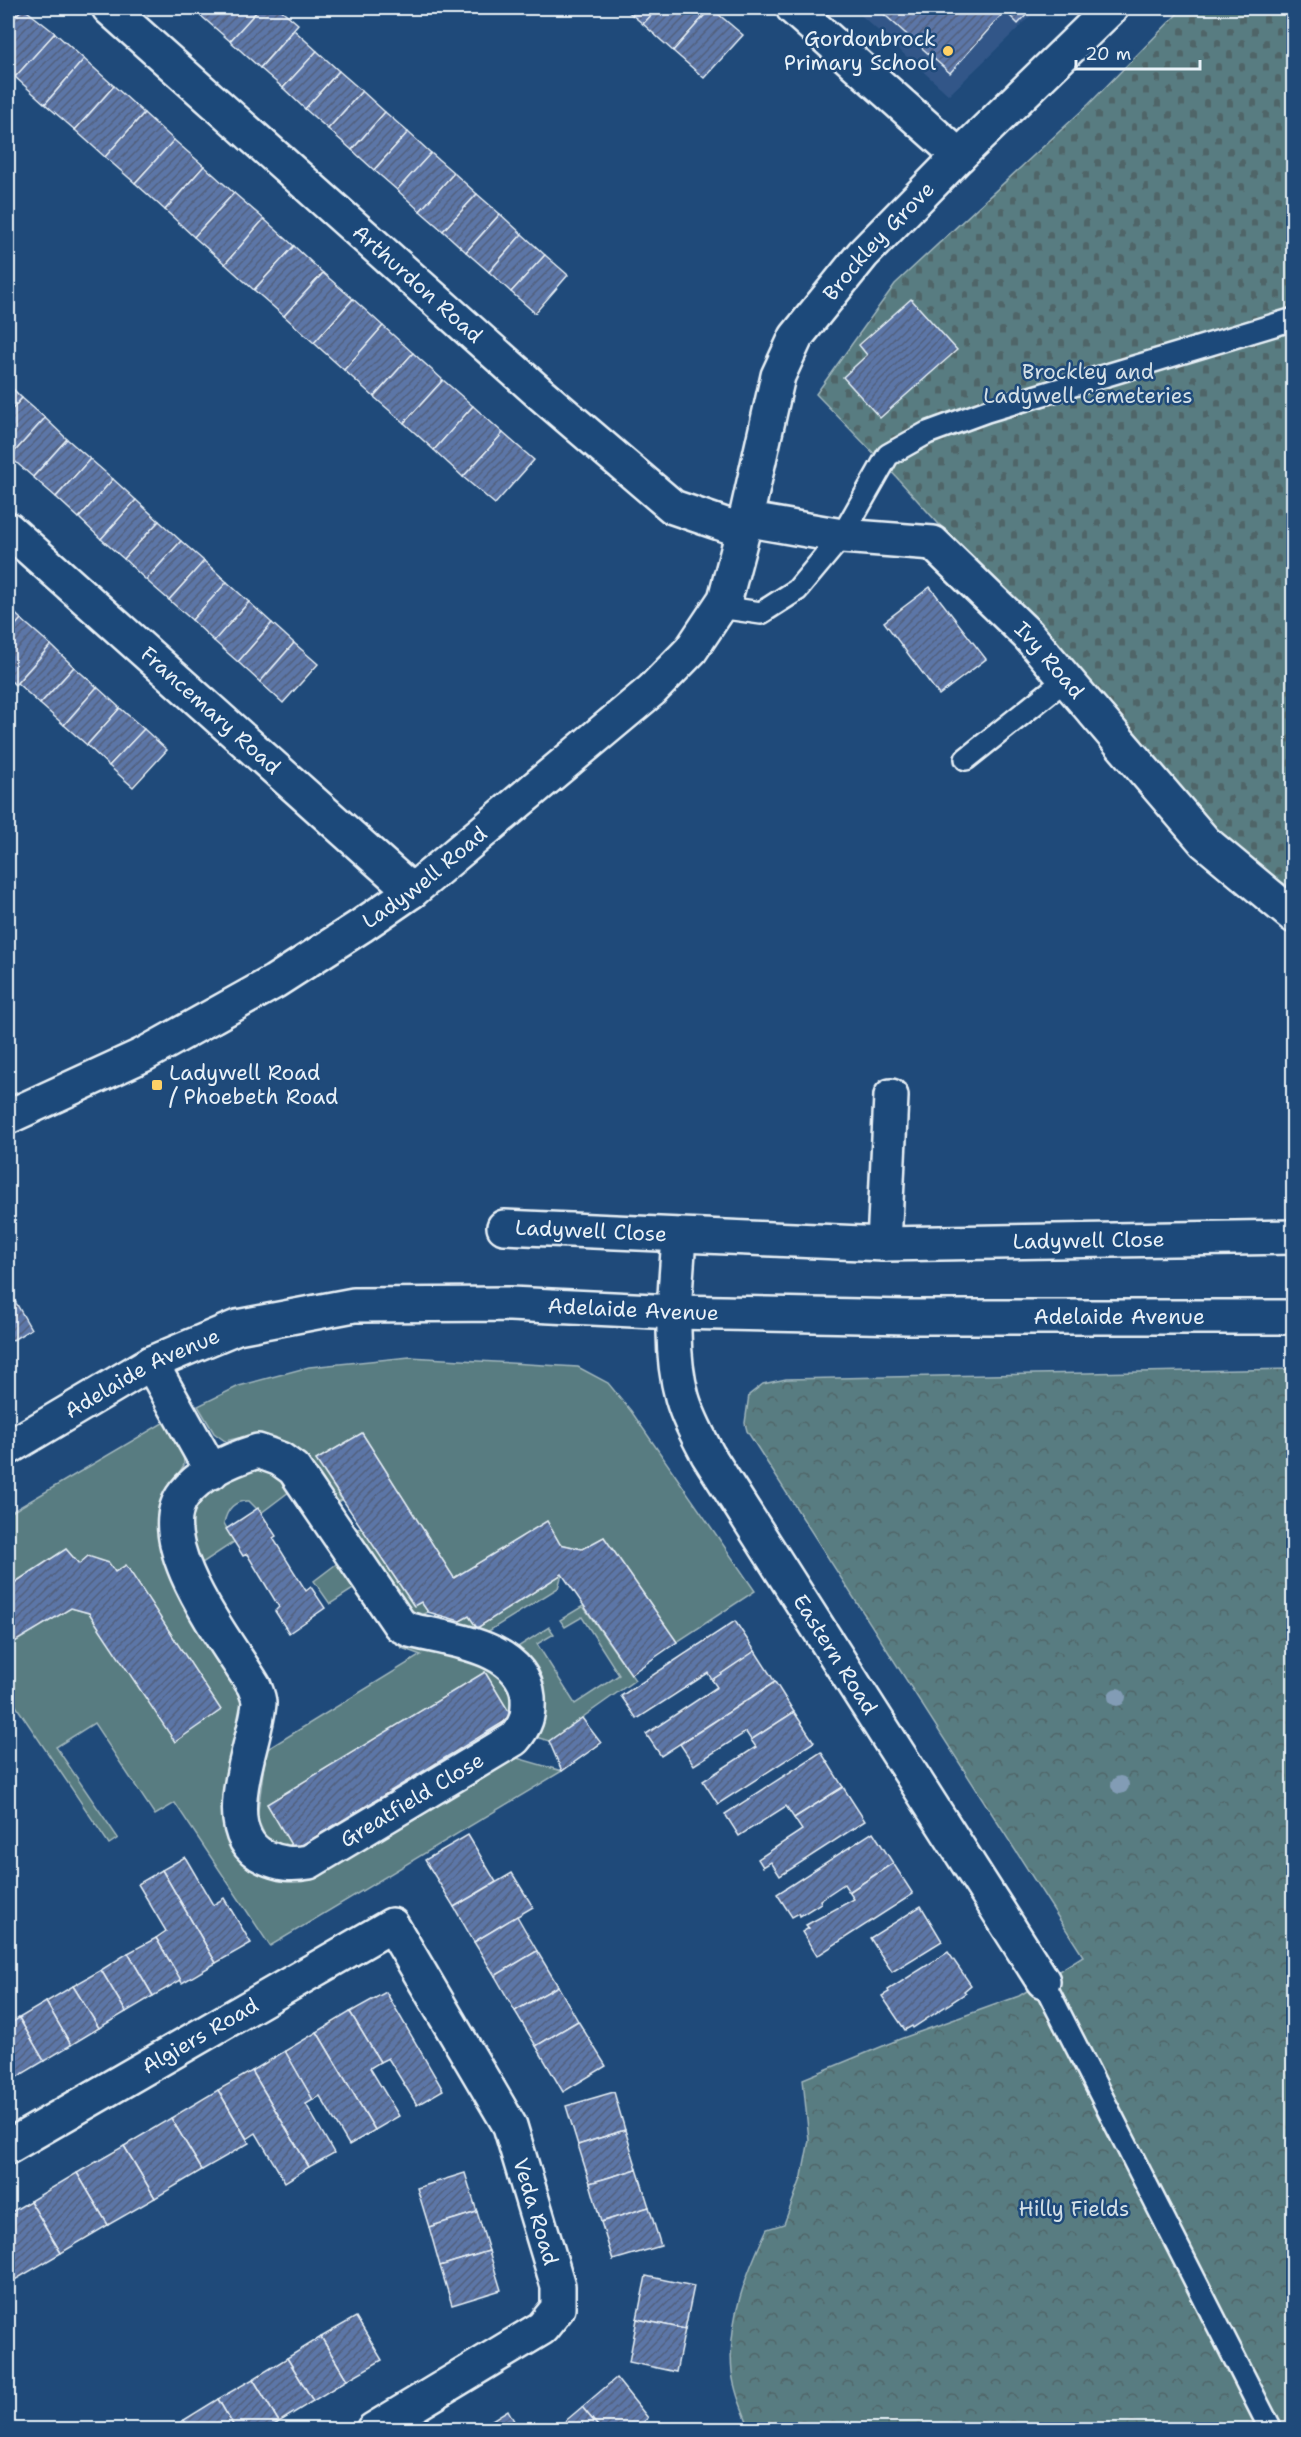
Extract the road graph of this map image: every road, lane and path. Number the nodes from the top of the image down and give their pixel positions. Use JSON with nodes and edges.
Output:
{"nodes":[{"id":1,"x":109,"y":8,"type":"edge"},
{"id":2,"x":793,"y":8,"type":"edge"},
{"id":3,"x":1111,"y":8,"type":"edge"},
{"id":4,"x":958,"y":156,"type":"junction"},
{"id":5,"x":1293,"y":319,"type":"edge"},
{"id":6,"x":744,"y":525,"type":"junction"},
{"id":7,"x":8,"y":529,"type":"edge"},
{"id":8,"x":842,"y":536,"type":"junction"},
{"id":9,"x":719,"y":607,"type":"junction"},
{"id":10,"x":1066,"y":679,"type":"junction"},
{"id":11,"x":966,"y":759,"type":"dead end"},
{"id":12,"x":412,"y":891,"type":"junction"},
{"id":13,"x":1293,"y":916,"type":"edge"},
{"id":14,"x":891,"y":1096,"type":"dead end"},
{"id":15,"x":8,"y":1117,"type":"edge"},
{"id":16,"x":504,"y":1227,"type":"dead end"},
{"id":17,"x":680,"y":1236,"type":"junction"},
{"id":18,"x":1293,"y":1237,"type":"edge"},
{"id":19,"x":884,"y":1244,"type":"junction"},
{"id":20,"x":674,"y":1312,"type":"junction"},
{"id":21,"x":1293,"y":1317,"type":"edge"},
{"id":22,"x":152,"y":1363,"type":"junction"},
{"id":23,"x":8,"y":1448,"type":"edge"},
{"id":24,"x":212,"y":1472,"type":"junction"},
{"id":25,"x":392,"y":1925,"type":"joint"},
{"id":26,"x":1043,"y":1981,"type":"joint"},
{"id":27,"x":8,"y":2147,"type":"edge"},
{"id":28,"x":373,"y":2430,"type":"edge"},
{"id":29,"x":1271,"y":2430,"type":"edge"}],
"edges":[{"from":1,"to":6,"type":"street","name":"Arthurdon Road"},
{"from":2,"to":4,"type":"street"},
{"from":3,"to":4,"type":"street","name":"Brockley Grove"},
{"from":4,"to":6,"type":"street","name":"Brockley Grove"},
{"from":5,"to":8,"type":"lane"},
{"from":6,"to":8,"type":"street","name":"Ivy Road"},
{"from":6,"to":9,"type":"street","name":"Ladywell Road"},
{"from":7,"to":12,"type":"street","name":"Francemary Road"},
{"from":8,"to":9,"type":"lane"},
{"from":8,"to":10,"type":"street","name":"Ivy Road"},
{"from":9,"to":12,"type":"street","name":"Ladywell Road"},
{"from":10,"to":11,"type":"lane"},
{"from":10,"to":13,"type":"street","name":"Ivy Road"},
{"from":12,"to":15,"type":"street","name":"Ladywell Road"},
{"from":14,"to":19,"type":"street"},
{"from":16,"to":17,"type":"street","name":"Ladywell Close"},
{"from":17,"to":19,"type":"street","name":"Ladywell Close"},
{"from":17,"to":20,"type":"street","name":"Ladywell Close"},
{"from":18,"to":19,"type":"street","name":"Ladywell Close"},
{"from":20,"to":21,"type":"street","name":"Adelaide Avenue"},
{"from":20,"to":22,"type":"street","name":"Adelaide Avenue"},
{"from":20,"to":26,"type":"street","name":"Eastern Road"},
{"from":22,"to":23,"type":"street","name":"Adelaide Avenue"},
{"from":22,"to":24,"type":"street"},
{"from":24,"to":24,"type":"street","name":"Greatfield Close"},
{"from":25,"to":27,"type":"street","name":"Algiers Road"},
{"from":25,"to":28,"type":"street","name":"Veda Road"},
{"from":26,"to":29,"type":"lane"}]}
